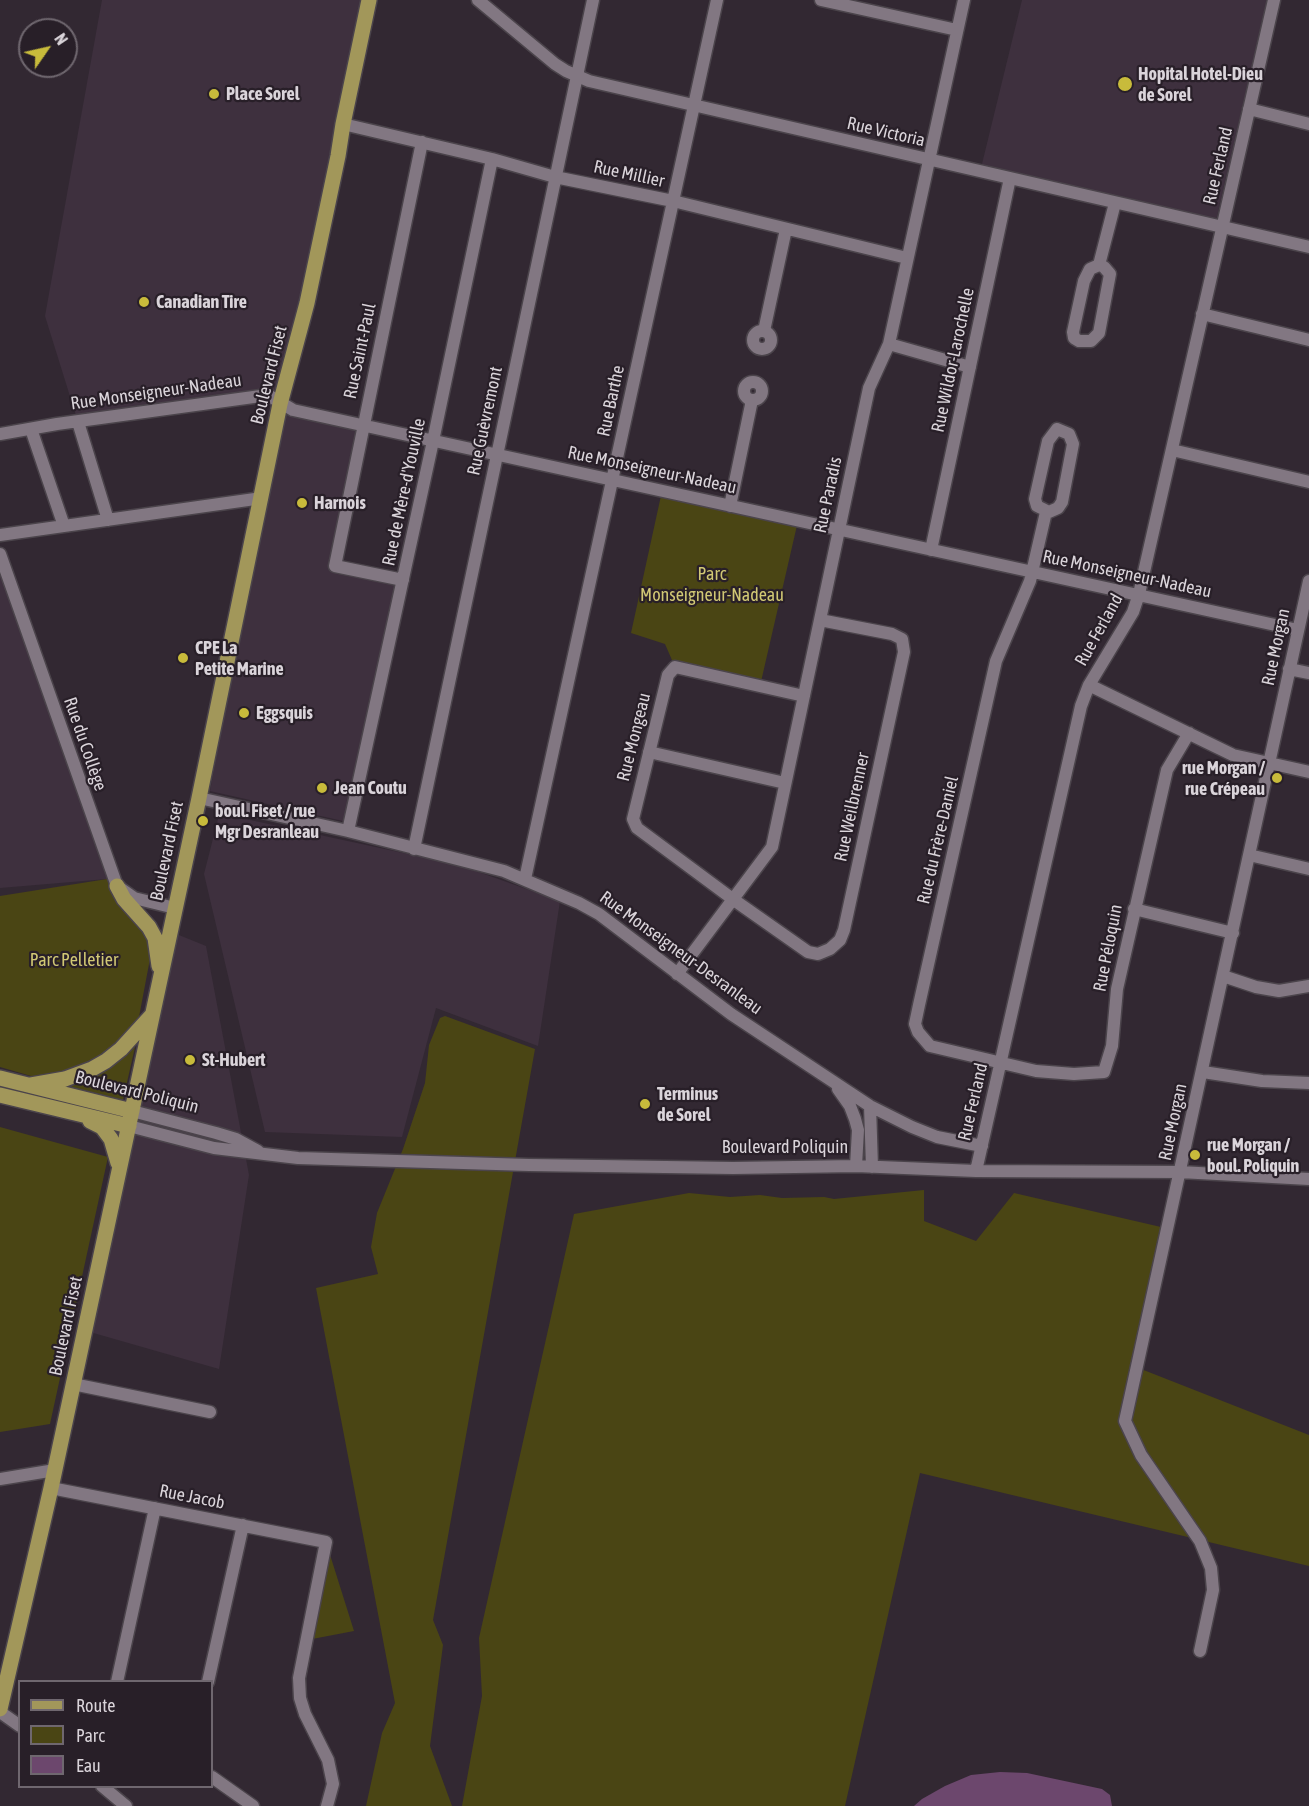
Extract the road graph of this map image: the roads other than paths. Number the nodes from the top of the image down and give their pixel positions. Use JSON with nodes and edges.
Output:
{"nodes":[{"id":1,"x":369,"y":0,"type":"edge"},
{"id":2,"x":478,"y":0,"type":"edge"},
{"id":3,"x":593,"y":0,"type":"edge"},
{"id":4,"x":717,"y":0,"type":"edge"},
{"id":5,"x":821,"y":0,"type":"edge"},
{"id":6,"x":964,"y":0,"type":"edge"},
{"id":7,"x":1274,"y":0,"type":"edge"},
{"id":8,"x":837,"y":2,"type":"edge"},
{"id":9,"x":957,"y":30,"type":"junction"},
{"id":10,"x":576,"y":76,"type":"junction"},
{"id":11,"x":694,"y":106,"type":"junction"},
{"id":12,"x":1249,"y":109,"type":"junction"},
{"id":13,"x":343,"y":124,"type":"junction"},
{"id":14,"x":1309,"y":124,"type":"edge"},
{"id":15,"x":422,"y":142,"type":"junction"},
{"id":16,"x":492,"y":159,"type":"junction"},
{"id":17,"x":928,"y":160,"type":"junction"},
{"id":18,"x":555,"y":177,"type":"junction"},
{"id":19,"x":1010,"y":178,"type":"junction"},
{"id":20,"x":673,"y":201,"type":"junction"},
{"id":21,"x":1115,"y":203,"type":"junction"},
{"id":22,"x":1222,"y":227,"type":"junction"},
{"id":23,"x":786,"y":229,"type":"junction"},
{"id":24,"x":1309,"y":247,"type":"edge"},
{"id":25,"x":907,"y":258,"type":"junction"},
{"id":26,"x":1099,"y":265,"type":"junction"},
{"id":27,"x":1202,"y":314,"type":"junction"},
{"id":28,"x":764,"y":331,"type":"dead end"},
{"id":29,"x":1309,"y":340,"type":"edge"},
{"id":30,"x":889,"y":344,"type":"junction"},
{"id":31,"x":970,"y":367,"type":"junction"},
{"id":32,"x":752,"y":400,"type":"dead end"},
{"id":33,"x":280,"y":404,"type":"junction"},
{"id":34,"x":78,"y":422,"type":"junction"},
{"id":35,"x":363,"y":426,"type":"junction"},
{"id":36,"x":31,"y":429,"type":"junction"},
{"id":37,"x":0,"y":434,"type":"edge"},
{"id":38,"x":433,"y":441,"type":"junction"},
{"id":39,"x":1172,"y":450,"type":"junction"},
{"id":40,"x":496,"y":455,"type":"junction"},
{"id":41,"x":613,"y":480,"type":"junction"},
{"id":42,"x":1309,"y":482,"type":"edge"},
{"id":43,"x":261,"y":498,"type":"junction"},
{"id":44,"x":730,"y":506,"type":"junction"},
{"id":45,"x":1046,"y":512,"type":"junction"},
{"id":46,"x":108,"y":520,"type":"junction"},
{"id":47,"x":64,"y":526,"type":"junction"},
{"id":48,"x":839,"y":530,"type":"junction"},
{"id":49,"x":0,"y":535,"type":"edge"},
{"id":50,"x":931,"y":550,"type":"junction"},
{"id":51,"x":0,"y":554,"type":"edge"},
{"id":52,"x":1032,"y":572,"type":"junction"},
{"id":53,"x":3,"y":573,"type":"edge"},
{"id":54,"x":403,"y":580,"type":"junction"},
{"id":55,"x":1309,"y":581,"type":"edge"},
{"id":56,"x":1139,"y":594,"type":"junction"},
{"id":57,"x":820,"y":620,"type":"junction"},
{"id":58,"x":1298,"y":630,"type":"junction"},
{"id":59,"x":1289,"y":669,"type":"junction"},
{"id":60,"x":1309,"y":673,"type":"edge"},
{"id":61,"x":1089,"y":685,"type":"junction"},
{"id":62,"x":804,"y":696,"type":"junction"},
{"id":63,"x":1189,"y":733,"type":"junction"},
{"id":64,"x":649,"y":753,"type":"junction"},
{"id":65,"x":1269,"y":763,"type":"junction"},
{"id":66,"x":1309,"y":772,"type":"edge"},
{"id":67,"x":785,"y":783,"type":"junction"},
{"id":68,"x":199,"y":798,"type":"junction"},
{"id":69,"x":348,"y":831,"type":"junction"},
{"id":70,"x":414,"y":849,"type":"junction"},
{"id":71,"x":1249,"y":855,"type":"junction"},
{"id":72,"x":1309,"y":869,"type":"edge"},
{"id":73,"x":525,"y":879,"type":"junction"},
{"id":74,"x":117,"y":886,"type":"junction"},
{"id":75,"x":734,"y":900,"type":"junction"},
{"id":76,"x":175,"y":908,"type":"junction"},
{"id":77,"x":1134,"y":909,"type":"junction"},
{"id":78,"x":1233,"y":933,"type":"junction"},
{"id":79,"x":677,"y":974,"type":"junction"},
{"id":80,"x":161,"y":976,"type":"junction"},
{"id":81,"x":1223,"y":976,"type":"junction"},
{"id":82,"x":1309,"y":986,"type":"edge"},
{"id":83,"x":154,"y":1013,"type":"junction"},
{"id":84,"x":1000,"y":1063,"type":"junction"},
{"id":85,"x":1203,"y":1072,"type":"junction"},
{"id":86,"x":0,"y":1078,"type":"edge"},
{"id":87,"x":1309,"y":1083,"type":"edge"},
{"id":88,"x":834,"y":1084,"type":"junction"},
{"id":89,"x":31,"y":1085,"type":"junction"},
{"id":90,"x":0,"y":1095,"type":"edge"},
{"id":91,"x":870,"y":1106,"type":"junction"},
{"id":92,"x":68,"y":1111,"type":"junction"},
{"id":93,"x":130,"y":1119,"type":"junction"},
{"id":94,"x":858,"y":1130,"type":"junction"},
{"id":95,"x":982,"y":1146,"type":"junction"},
{"id":96,"x":119,"y":1166,"type":"junction"},
{"id":97,"x":855,"y":1166,"type":"junction"},
{"id":98,"x":872,"y":1167,"type":"junction"},
{"id":99,"x":976,"y":1171,"type":"junction"},
{"id":100,"x":1180,"y":1172,"type":"junction"},
{"id":101,"x":1309,"y":1179,"type":"edge"},
{"id":102,"x":73,"y":1384,"type":"junction"},
{"id":103,"x":210,"y":1412,"type":"dead end"},
{"id":104,"x":55,"y":1470,"type":"junction"},
{"id":105,"x":0,"y":1479,"type":"edge"},
{"id":106,"x":51,"y":1488,"type":"junction"},
{"id":107,"x":155,"y":1508,"type":"junction"},
{"id":108,"x":243,"y":1525,"type":"junction"},
{"id":109,"x":1200,"y":1651,"type":"dead end"},
{"id":110,"x":117,"y":1680,"type":"edge"},
{"id":111,"x":208,"y":1680,"type":"edge"},
{"id":112,"x":0,"y":1711,"type":"edge"},
{"id":113,"x":18,"y":1724,"type":"edge"},
{"id":114,"x":213,"y":1778,"type":"edge"},
{"id":115,"x":104,"y":1788,"type":"edge"},
{"id":116,"x":126,"y":1806,"type":"edge"},
{"id":117,"x":252,"y":1806,"type":"edge"},
{"id":118,"x":327,"y":1806,"type":"edge"}],
"edges":[{"from":1,"to":13,"type":"main road","name":"Boulevard Fiset"},
{"from":2,"to":10,"type":"street","name":"Rue Victoria"},
{"from":3,"to":10,"type":"street","name":"Rue Guèvremont"},
{"from":4,"to":11,"type":"street","name":"Rue Barthe"},
{"from":5,"to":8,"type":"street"},
{"from":6,"to":9,"type":"street","name":"Rue Paradis"},
{"from":7,"to":12,"type":"street","name":"Rue Ferland"},
{"from":8,"to":9,"type":"street"},
{"from":9,"to":17,"type":"street","name":"Rue Paradis"},
{"from":10,"to":11,"type":"street","name":"Rue Victoria"},
{"from":10,"to":18,"type":"street","name":"Rue Guèvremont"},
{"from":11,"to":17,"type":"street","name":"Rue Victoria"},
{"from":11,"to":20,"type":"street","name":"Rue Barthe"},
{"from":12,"to":14,"type":"street"},
{"from":12,"to":22,"type":"street","name":"Rue Ferland"},
{"from":13,"to":15,"type":"street","name":"Rue Millier"},
{"from":13,"to":33,"type":"main road","name":"Boulevard Fiset"},
{"from":15,"to":16,"type":"street","name":"Rue Millier"},
{"from":15,"to":35,"type":"street","name":"Rue Saint-Paul"},
{"from":16,"to":18,"type":"street","name":"Rue Millier"},
{"from":16,"to":38,"type":"street","name":"Rue de Mère-d'Youville"},
{"from":17,"to":19,"type":"street","name":"Rue Victoria"},
{"from":17,"to":25,"type":"street","name":"Rue Paradis"},
{"from":18,"to":20,"type":"street","name":"Rue Millier"},
{"from":18,"to":40,"type":"street","name":"Rue Guèvremont"},
{"from":19,"to":21,"type":"street","name":"Rue Victoria"},
{"from":19,"to":31,"type":"street","name":"Rue Wildor-Larochelle"},
{"from":20,"to":23,"type":"street","name":"Rue Millier"},
{"from":20,"to":41,"type":"street","name":"Rue Barthe"},
{"from":21,"to":22,"type":"street","name":"Rue Victoria"},
{"from":21,"to":26,"type":"street"},
{"from":22,"to":24,"type":"street","name":"Rue Victoria"},
{"from":22,"to":27,"type":"street","name":"Rue Ferland"},
{"from":23,"to":25,"type":"street","name":"Rue Millier"},
{"from":23,"to":28,"type":"street"},
{"from":25,"to":30,"type":"street","name":"Rue Paradis"},
{"from":26,"to":26,"type":"street"},
{"from":27,"to":29,"type":"street"},
{"from":27,"to":39,"type":"street","name":"Rue Ferland"},
{"from":30,"to":31,"type":"street"},
{"from":30,"to":48,"type":"street","name":"Rue Paradis"},
{"from":31,"to":50,"type":"street","name":"Rue Wildor-Larochelle"},
{"from":32,"to":44,"type":"street"},
{"from":33,"to":34,"type":"street","name":"Rue Monseigneur-Nadeau"},
{"from":33,"to":35,"type":"street","name":"Rue Monseigneur-Nadeau"},
{"from":33,"to":43,"type":"main road","name":"Boulevard Fiset"},
{"from":34,"to":36,"type":"street","name":"Rue Monseigneur-Nadeau"},
{"from":34,"to":46,"type":"street"},
{"from":35,"to":38,"type":"street","name":"Rue Monseigneur-Nadeau"},
{"from":35,"to":54,"type":"street","name":"Rue Saint-Paul"},
{"from":36,"to":37,"type":"street","name":"Rue Monseigneur-Nadeau"},
{"from":36,"to":47,"type":"street"},
{"from":38,"to":40,"type":"street","name":"Rue Monseigneur-Nadeau"},
{"from":38,"to":54,"type":"street","name":"Rue de Mère-d'Youville"},
{"from":39,"to":42,"type":"street"},
{"from":39,"to":56,"type":"street","name":"Rue Ferland"},
{"from":40,"to":41,"type":"street","name":"Rue Monseigneur-Nadeau"},
{"from":40,"to":70,"type":"street","name":"Rue Guèvremont"},
{"from":41,"to":44,"type":"street","name":"Rue Monseigneur-Nadeau"},
{"from":41,"to":73,"type":"street","name":"Rue Barthe"},
{"from":43,"to":46,"type":"street"},
{"from":43,"to":68,"type":"main road","name":"Boulevard Fiset"},
{"from":44,"to":48,"type":"street","name":"Rue Monseigneur-Nadeau"},
{"from":45,"to":45,"type":"street"},
{"from":45,"to":52,"type":"street","name":"Rue du Frère-Daniel"},
{"from":46,"to":47,"type":"street"},
{"from":47,"to":49,"type":"street"},
{"from":48,"to":50,"type":"street","name":"Rue Monseigneur-Nadeau"},
{"from":48,"to":57,"type":"street","name":"Rue Paradis"},
{"from":50,"to":52,"type":"street","name":"Rue Monseigneur-Nadeau"},
{"from":51,"to":53,"type":"street","name":"Rue du Collège"},
{"from":52,"to":56,"type":"street","name":"Rue Monseigneur-Nadeau"},
{"from":52,"to":84,"type":"street","name":"Rue du Frère-Daniel"},
{"from":53,"to":74,"type":"street","name":"Rue du Collège"},
{"from":54,"to":69,"type":"street","name":"Rue de Mère-d'Youville"},
{"from":55,"to":58,"type":"street","name":"Rue Morgan"},
{"from":56,"to":58,"type":"street","name":"Rue Monseigneur-Nadeau"},
{"from":56,"to":61,"type":"street","name":"Rue Ferland"},
{"from":57,"to":62,"type":"street","name":"Rue Paradis"},
{"from":57,"to":75,"type":"street","name":"Rue Weilbrenner"},
{"from":58,"to":59,"type":"street","name":"Rue Morgan"},
{"from":59,"to":60,"type":"street"},
{"from":59,"to":65,"type":"street","name":"Rue Morgan"},
{"from":61,"to":63,"type":"street"},
{"from":61,"to":84,"type":"street","name":"Rue Ferland"},
{"from":62,"to":64,"type":"street","name":"Rue Mongeau"},
{"from":62,"to":67,"type":"street","name":"Rue Paradis"},
{"from":63,"to":65,"type":"street"},
{"from":63,"to":77,"type":"street","name":"Rue Péloquin"},
{"from":64,"to":67,"type":"street"},
{"from":64,"to":75,"type":"street","name":"Rue Mongeau"},
{"from":65,"to":66,"type":"street"},
{"from":65,"to":71,"type":"street","name":"Rue Morgan"},
{"from":67,"to":75,"type":"street","name":"Rue Paradis"},
{"from":68,"to":69,"type":"street","name":"Rue Monseigneur-Desranleau"},
{"from":68,"to":76,"type":"main road","name":"Boulevard Fiset"},
{"from":69,"to":70,"type":"street","name":"Rue Monseigneur-Desranleau"},
{"from":70,"to":73,"type":"street","name":"Rue Monseigneur-Desranleau"},
{"from":71,"to":72,"type":"street"},
{"from":71,"to":78,"type":"street","name":"Rue Morgan"},
{"from":73,"to":79,"type":"street","name":"Rue Monseigneur-Desranleau"},
{"from":74,"to":76,"type":"street"},
{"from":74,"to":80,"type":"main road"},
{"from":75,"to":79,"type":"street","name":"Rue Paradis"},
{"from":76,"to":80,"type":"main road","name":"Boulevard Fiset"},
{"from":77,"to":78,"type":"street"},
{"from":77,"to":84,"type":"street","name":"Rue Péloquin"},
{"from":78,"to":81,"type":"street","name":"Rue Morgan"},
{"from":79,"to":88,"type":"street","name":"Rue Monseigneur-Desranleau"},
{"from":80,"to":83,"type":"main road","name":"Boulevard Fiset"},
{"from":81,"to":82,"type":"street"},
{"from":81,"to":85,"type":"street","name":"Rue Morgan"},
{"from":83,"to":89,"type":"main road"},
{"from":83,"to":93,"type":"main road","name":"Boulevard Fiset"},
{"from":84,"to":95,"type":"street","name":"Rue Ferland"},
{"from":85,"to":87,"type":"street"},
{"from":85,"to":100,"type":"street","name":"Rue Morgan"},
{"from":86,"to":89,"type":"main road","name":"Boulevard Poliquin"},
{"from":88,"to":91,"type":"street","name":"Rue Monseigneur-Desranleau"},
{"from":88,"to":94,"type":"street"},
{"from":89,"to":93,"type":"main road","name":"Boulevard Poliquin"},
{"from":90,"to":92,"type":"main road","name":"Boulevard Poliquin"},
{"from":91,"to":94,"type":"street"},
{"from":91,"to":95,"type":"street","name":"Rue Monseigneur-Desranleau"},
{"from":91,"to":98,"type":"street"},
{"from":92,"to":93,"type":"main road","name":"Boulevard Poliquin"},
{"from":92,"to":96,"type":"main road"},
{"from":93,"to":96,"type":"main road","name":"Boulevard Fiset"},
{"from":93,"to":97,"type":"street","name":"Boulevard Poliquin"},
{"from":94,"to":97,"type":"street"},
{"from":95,"to":99,"type":"street","name":"Rue Ferland"},
{"from":96,"to":102,"type":"main road","name":"Boulevard Fiset"},
{"from":97,"to":98,"type":"street","name":"Boulevard Poliquin"},
{"from":98,"to":99,"type":"street","name":"Boulevard Poliquin"},
{"from":99,"to":100,"type":"street","name":"Boulevard Poliquin"},
{"from":100,"to":101,"type":"street","name":"Boulevard Poliquin"},
{"from":100,"to":109,"type":"street","name":"Rue Morgan"},
{"from":102,"to":103,"type":"street"},
{"from":102,"to":104,"type":"main road","name":"Boulevard Fiset"},
{"from":104,"to":105,"type":"street"},
{"from":104,"to":106,"type":"main road","name":"Boulevard Fiset"},
{"from":106,"to":107,"type":"street","name":"Rue Jacob"},
{"from":106,"to":112,"type":"main road","name":"Boulevard Fiset"},
{"from":107,"to":108,"type":"street","name":"Rue Jacob"},
{"from":107,"to":110,"type":"street"},
{"from":108,"to":111,"type":"street"},
{"from":108,"to":118,"type":"street","name":"Rue Jacob"},
{"from":112,"to":113,"type":"street"},
{"from":114,"to":117,"type":"street"},
{"from":115,"to":116,"type":"street"}]}
